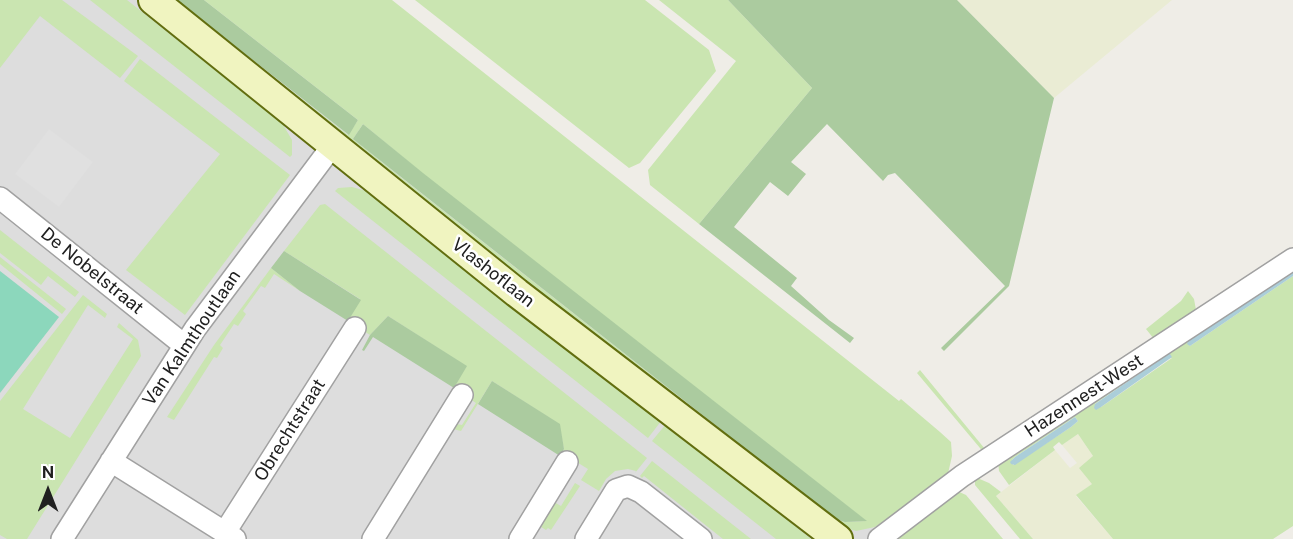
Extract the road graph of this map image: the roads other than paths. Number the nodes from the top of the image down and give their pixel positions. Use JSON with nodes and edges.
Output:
{"nodes":[{"id":1,"x":153,"y":0,"type":"edge"},
{"id":2,"x":333,"y":145,"type":"junction"},
{"id":3,"x":0,"y":198,"type":"edge"},
{"id":4,"x":1293,"y":259,"type":"edge"},
{"id":5,"x":355,"y":327,"type":"dead end"},
{"id":6,"x":184,"y":345,"type":"junction"},
{"id":7,"x":462,"y":395,"type":"dead end"},
{"id":8,"x":111,"y":461,"type":"junction"},
{"id":9,"x":567,"y":462,"type":"dead end"},
{"id":10,"x":230,"y":536,"type":"edge"},
{"id":11,"x":62,"y":539,"type":"edge"},
{"id":12,"x":373,"y":539,"type":"edge"},
{"id":13,"x":520,"y":539,"type":"edge"},
{"id":14,"x":586,"y":539,"type":"edge"},
{"id":15,"x":700,"y":539,"type":"edge"},
{"id":16,"x":838,"y":539,"type":"edge"},
{"id":17,"x":879,"y":539,"type":"edge"}],
"edges":[{"from":1,"to":2,"type":"street","name":"Vlashoflaan"},
{"from":2,"to":6,"type":"street","name":"Van Kalmthoutlaan"},
{"from":2,"to":16,"type":"street","name":"Vlashoflaan"},
{"from":3,"to":6,"type":"street","name":"De Nobelstraat"},
{"from":4,"to":17,"type":"street","name":"Hazennest-West"},
{"from":5,"to":10,"type":"street","name":"Obrechtstraat"},
{"from":6,"to":8,"type":"street","name":"Van Kalmthoutlaan"},
{"from":7,"to":12,"type":"street"},
{"from":8,"to":10,"type":"street","name":"Obrechtstraat"},
{"from":8,"to":11,"type":"street","name":"Van Kalmthoutlaan"},
{"from":9,"to":13,"type":"street"},
{"from":14,"to":15,"type":"street"}]}
